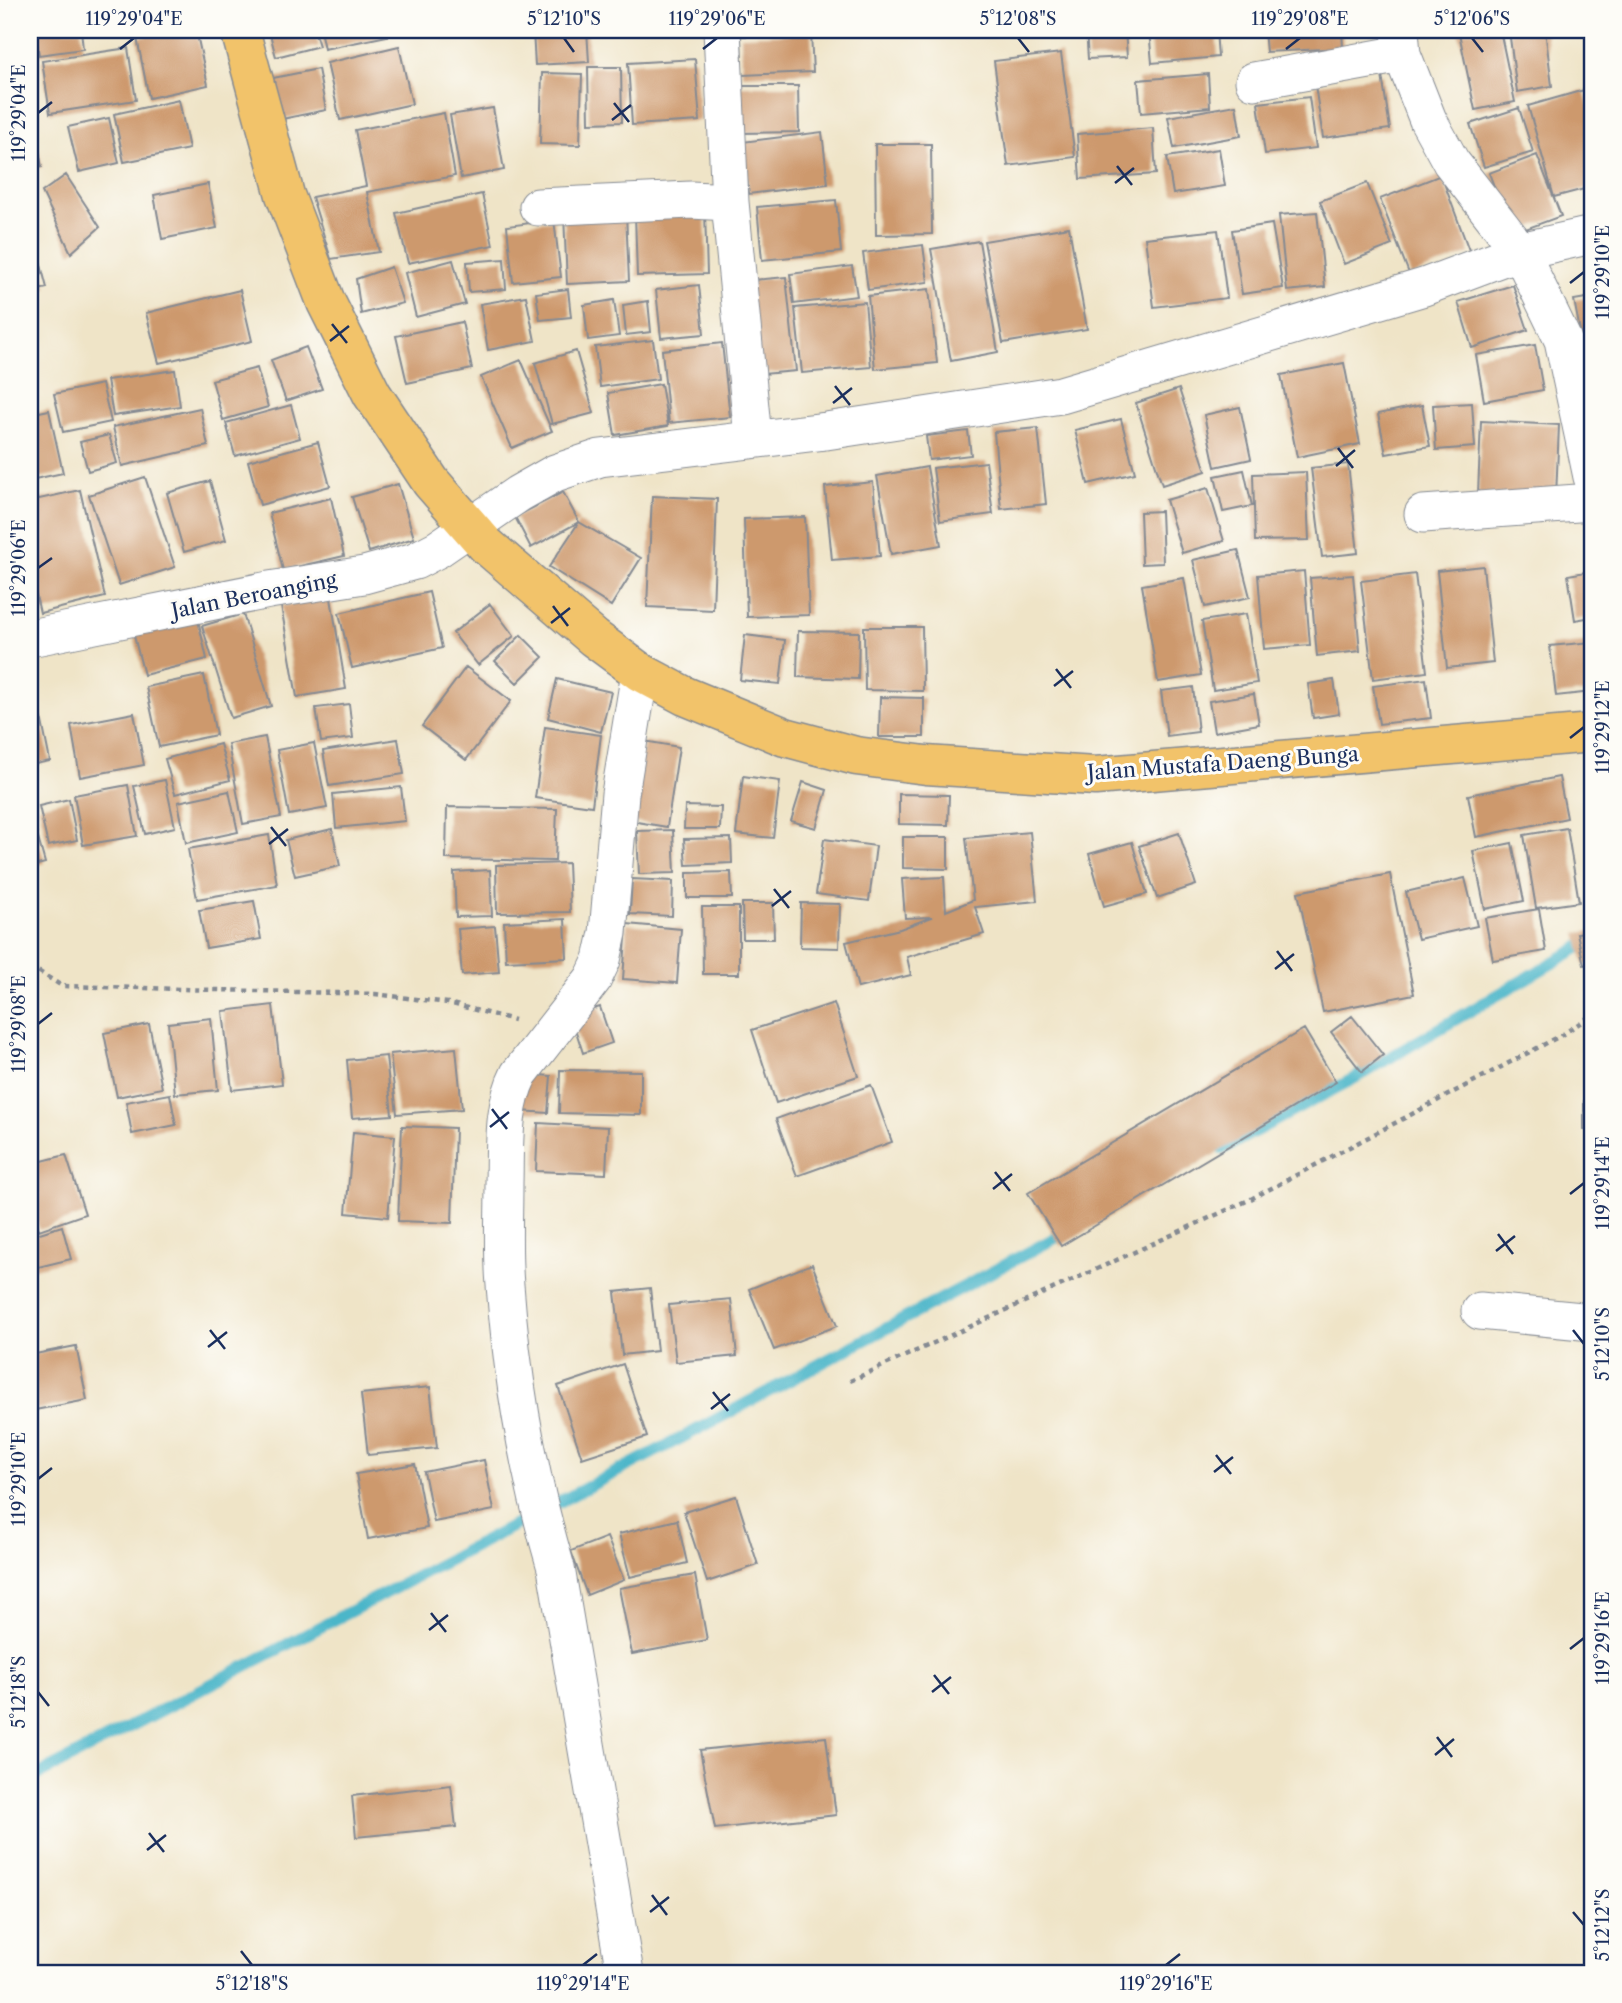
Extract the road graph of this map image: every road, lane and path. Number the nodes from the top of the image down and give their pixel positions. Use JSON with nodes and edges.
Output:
{"nodes":[{"id":1,"x":240,"y":30,"type":"edge"},
{"id":2,"x":722,"y":30,"type":"edge"},
{"id":3,"x":1401,"y":42,"type":"edge"},
{"id":4,"x":1254,"y":81,"type":"dead end"},
{"id":5,"x":730,"y":202,"type":"junction"},
{"id":6,"x":538,"y":207,"type":"dead end"},
{"id":7,"x":1592,"y":235,"type":"edge"},
{"id":8,"x":1520,"y":251,"type":"junction"},
{"id":9,"x":753,"y":438,"type":"junction"},
{"id":10,"x":1592,"y":477,"type":"edge"},
{"id":11,"x":1592,"y":502,"type":"edge"},
{"id":12,"x":1423,"y":514,"type":"dead end"},
{"id":13,"x":470,"y":527,"type":"junction"},
{"id":14,"x":30,"y":638,"type":"edge"},
{"id":15,"x":640,"y":672,"type":"junction"},
{"id":16,"x":1592,"y":733,"type":"edge"},
{"id":17,"x":30,"y":966,"type":"edge"},
{"id":18,"x":1592,"y":1016,"type":"edge"},
{"id":19,"x":551,"y":1034,"type":"junction"},
{"id":20,"x":1480,"y":1311,"type":"dead end"},
{"id":21,"x":1592,"y":1322,"type":"edge"},
{"id":22,"x":850,"y":1381,"type":"dead end"},
{"id":23,"x":625,"y":1973,"type":"edge"}],
"edges":[{"from":1,"to":13,"type":"main road","name":"Jalan Mustafa Daeng Bunga"},
{"from":2,"to":5,"type":"street"},
{"from":3,"to":4,"type":"street"},
{"from":3,"to":8,"type":"street"},
{"from":5,"to":6,"type":"street"},
{"from":5,"to":9,"type":"street"},
{"from":7,"to":8,"type":"street","name":"Jalan Beroanging"},
{"from":8,"to":9,"type":"street","name":"Jalan Beroanging"},
{"from":8,"to":10,"type":"street"},
{"from":9,"to":13,"type":"street","name":"Jalan Beroanging"},
{"from":11,"to":12,"type":"street"},
{"from":13,"to":14,"type":"street","name":"Jalan Beroanging"},
{"from":13,"to":15,"type":"main road","name":"Jalan Mustafa Daeng Bunga"},
{"from":15,"to":16,"type":"main road","name":"Jalan Mustafa Daeng Bunga"},
{"from":15,"to":19,"type":"street"},
{"from":17,"to":19,"type":"path"},
{"from":18,"to":22,"type":"path"},
{"from":19,"to":23,"type":"street"},
{"from":20,"to":21,"type":"street"}]}
